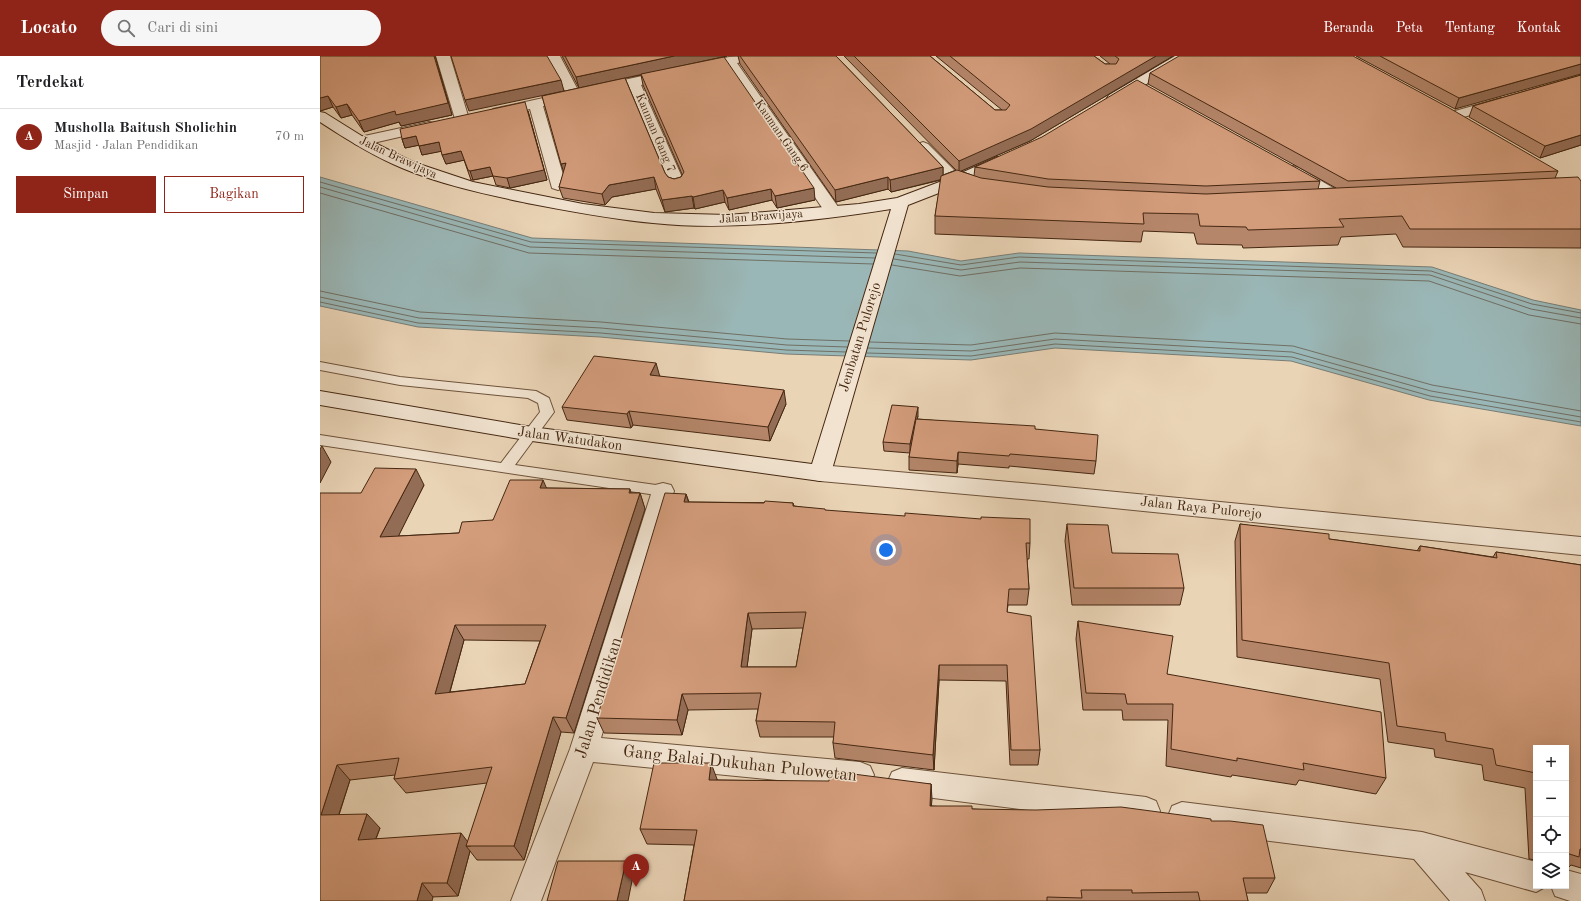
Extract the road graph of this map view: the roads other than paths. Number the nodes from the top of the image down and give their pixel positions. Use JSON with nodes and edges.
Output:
{"nodes":[{"id":1,"x":443,"y":56,"type":"edge"},
{"id":2,"x":554,"y":56,"type":"edge"},
{"id":3,"x":754,"y":56,"type":"edge"},
{"id":4,"x":1186,"y":56,"type":"edge"},
{"id":5,"x":719,"y":60,"type":"edge"},
{"id":6,"x":633,"y":82,"type":"junction"},
{"id":7,"x":1136,"y":85,"type":"junction"},
{"id":8,"x":1151,"y":93,"type":"edge"},
{"id":9,"x":574,"y":95,"type":"junction"},
{"id":10,"x":1513,"y":98,"type":"edge"},
{"id":11,"x":535,"y":103,"type":"junction"},
{"id":12,"x":1104,"y":104,"type":"edge"},
{"id":13,"x":1440,"y":108,"type":"edge"},
{"id":14,"x":320,"y":116,"type":"edge"},
{"id":15,"x":1453,"y":116,"type":"junction"},
{"id":16,"x":462,"y":119,"type":"junction"},
{"id":17,"x":1472,"y":126,"type":"edge"},
{"id":18,"x":912,"y":136,"type":"edge"},
{"id":19,"x":360,"y":141,"type":"junction"},
{"id":20,"x":1014,"y":154,"type":"edge"},
{"id":21,"x":1280,"y":164,"type":"edge"},
{"id":22,"x":956,"y":181,"type":"junction"},
{"id":23,"x":677,"y":184,"type":"edge"},
{"id":24,"x":558,"y":185,"type":"edge"},
{"id":25,"x":988,"y":190,"type":"edge"},
{"id":26,"x":1310,"y":200,"type":"edge"},
{"id":27,"x":901,"y":202,"type":"junction"},
{"id":28,"x":834,"y":211,"type":"junction"},
{"id":29,"x":320,"y":366,"type":"edge"},
{"id":30,"x":320,"y":398,"type":"edge"},
{"id":31,"x":532,"y":434,"type":"junction"},
{"id":32,"x":320,"y":440,"type":"edge"},
{"id":33,"x":506,"y":467,"type":"junction"},
{"id":34,"x":820,"y":473,"type":"junction"},
{"id":35,"x":663,"y":491,"type":"joint"},
{"id":36,"x":1581,"y":546,"type":"edge"},
{"id":37,"x":584,"y":749,"type":"junction"},
{"id":38,"x":1422,"y":846,"type":"junction"},
{"id":39,"x":1533,"y":876,"type":"edge"},
{"id":40,"x":1569,"y":886,"type":"edge"},
{"id":41,"x":1581,"y":889,"type":"edge"},
{"id":42,"x":526,"y":901,"type":"edge"},
{"id":43,"x":1470,"y":901,"type":"edge"}],
"edges":[{"from":1,"to":16,"type":"street"},
{"from":2,"to":9,"type":"street"},
{"from":3,"to":5,"type":"street"},
{"from":4,"to":7,"type":"street"},
{"from":5,"to":6,"type":"street"},
{"from":5,"to":28,"type":"street","name":"Kauman Gang 6"},
{"from":6,"to":9,"type":"street"},
{"from":6,"to":23,"type":"street","name":"Kauman Gang 7"},
{"from":7,"to":8,"type":"street"},
{"from":7,"to":12,"type":"street"},
{"from":9,"to":11,"type":"street"},
{"from":10,"to":15,"type":"street"},
{"from":11,"to":16,"type":"street"},
{"from":11,"to":24,"type":"street"},
{"from":13,"to":15,"type":"street"},
{"from":14,"to":19,"type":"street","name":"Jalan Brawijaya"},
{"from":15,"to":17,"type":"street"},
{"from":16,"to":19,"type":"street"},
{"from":18,"to":22,"type":"street"},
{"from":19,"to":28,"type":"street","name":"Jalan Brawijaya"},
{"from":20,"to":22,"type":"street","name":"Jalan Brawijaya"},
{"from":21,"to":26,"type":"street"},
{"from":22,"to":25,"type":"street"},
{"from":22,"to":27,"type":"street","name":"Jalan Brawijaya"},
{"from":27,"to":28,"type":"street","name":"Jalan Brawijaya"},
{"from":27,"to":34,"type":"street","name":"Jembatan Pulorejo"},
{"from":29,"to":31,"type":"lane"},
{"from":30,"to":31,"type":"street","name":"Jalan Watudakon"},
{"from":31,"to":33,"type":"lane"},
{"from":31,"to":34,"type":"street","name":"Jalan Watudakon"},
{"from":32,"to":33,"type":"lane"},
{"from":33,"to":35,"type":"lane"},
{"from":34,"to":36,"type":"street","name":"Jalan Raya Pulorejo"},
{"from":35,"to":37,"type":"street","name":"Jalan Pendidikan"},
{"from":37,"to":38,"type":"street","name":"Gang Balai Dukuhan Pulowetan"},
{"from":37,"to":42,"type":"street","name":"Jalan Pendidikan"},
{"from":38,"to":39,"type":"street","name":"Gang Balai Dukuhan Pulowetan"},
{"from":38,"to":43,"type":"street"},
{"from":40,"to":41,"type":"street"}]}
